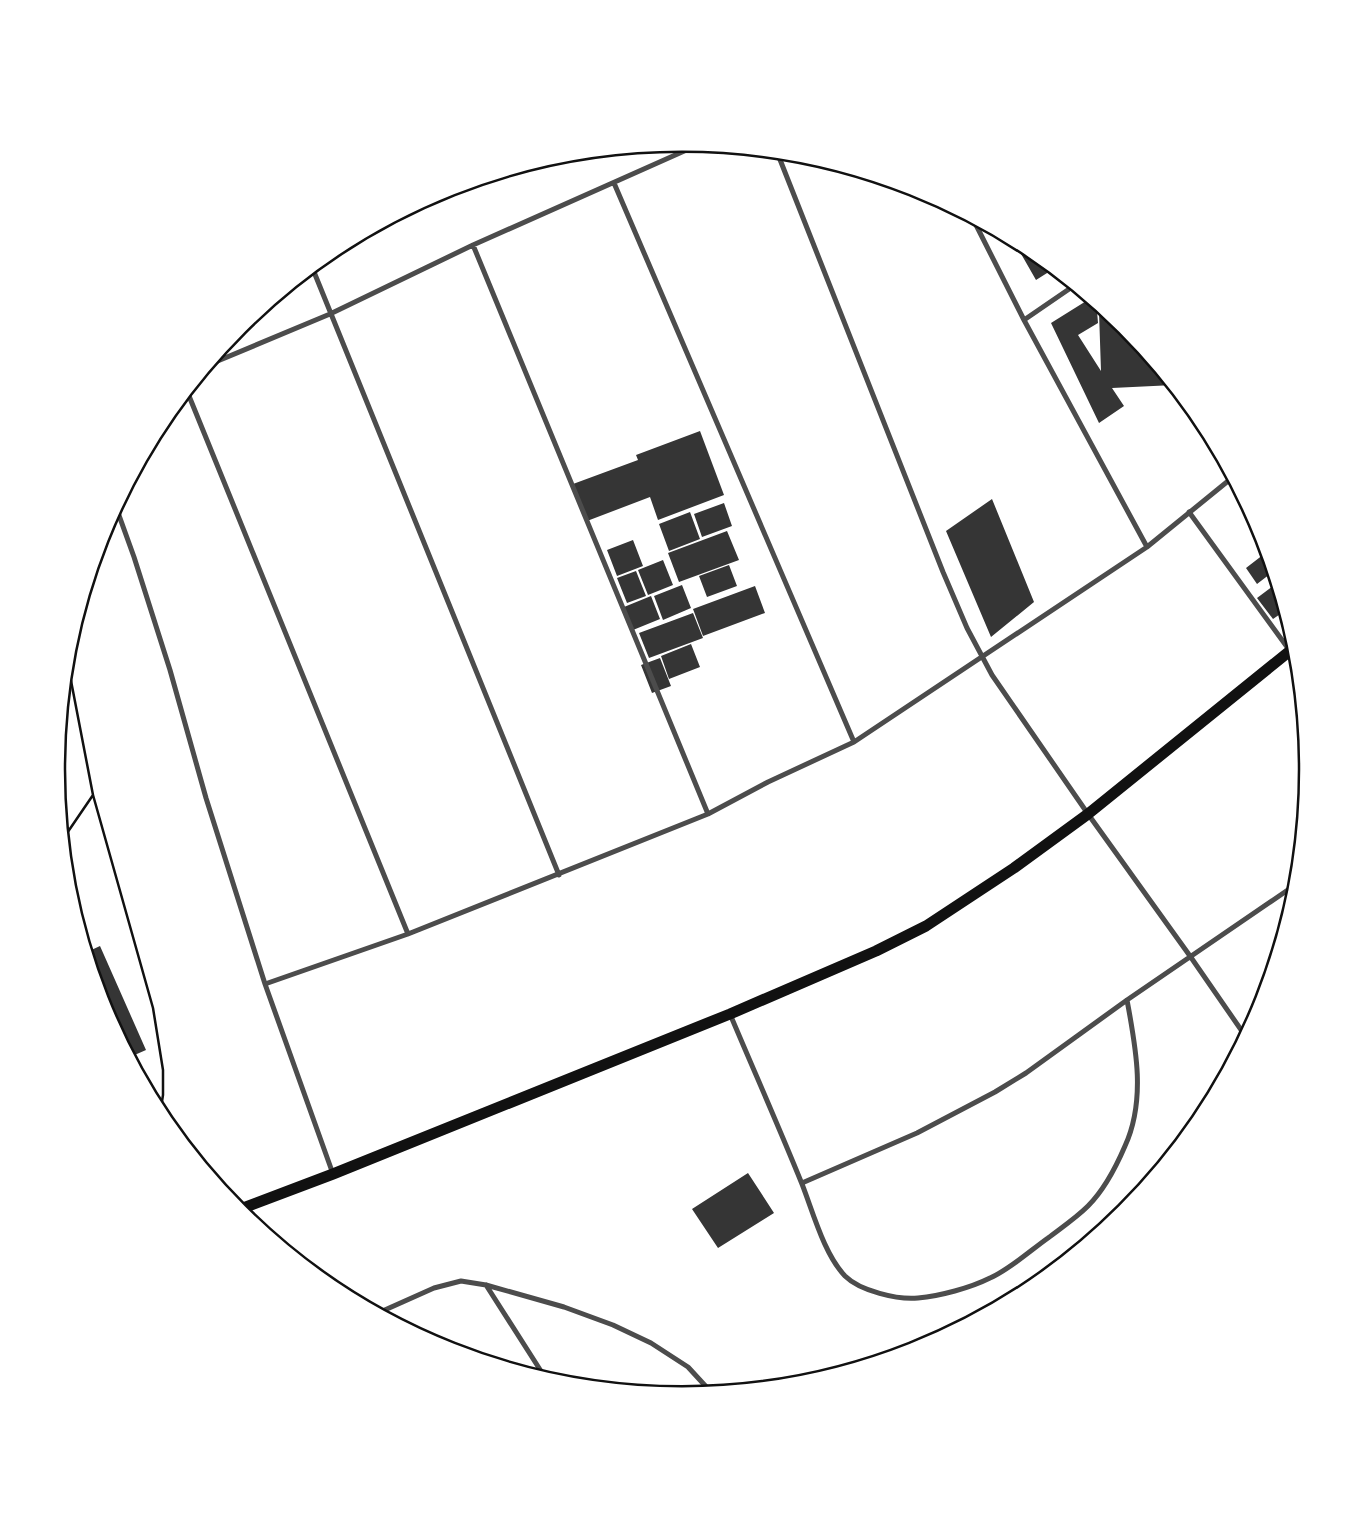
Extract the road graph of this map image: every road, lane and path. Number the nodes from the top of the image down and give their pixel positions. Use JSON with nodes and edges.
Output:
{"nodes":[{"id":1,"x":682,"y":152,"type":"edge"},
{"id":2,"x":780,"y":160,"type":"edge"},
{"id":3,"x":614,"y":183,"type":"junction"},
{"id":4,"x":977,"y":226,"type":"edge"},
{"id":5,"x":473,"y":245,"type":"junction"},
{"id":6,"x":315,"y":274,"type":"edge"},
{"id":7,"x":1070,"y":289,"type":"edge"},
{"id":8,"x":330,"y":314,"type":"junction"},
{"id":9,"x":1024,"y":320,"type":"junction"},
{"id":10,"x":220,"y":360,"type":"edge"},
{"id":11,"x":190,"y":398,"type":"edge"},
{"id":12,"x":1228,"y":481,"type":"edge"},
{"id":13,"x":1189,"y":512,"type":"junction"},
{"id":14,"x":119,"y":517,"type":"edge"},
{"id":15,"x":1148,"y":547,"type":"junction"},
{"id":16,"x":1286,"y":638,"type":"edge"},
{"id":17,"x":1288,"y":652,"type":"edge"},
{"id":18,"x":982,"y":657,"type":"junction"},
{"id":19,"x":71,"y":682,"type":"edge"},
{"id":20,"x":854,"y":742,"type":"junction"},
{"id":21,"x":93,"y":795,"type":"junction"},
{"id":22,"x":708,"y":814,"type":"junction"},
{"id":23,"x":1088,"y":814,"type":"junction"},
{"id":24,"x":68,"y":831,"type":"edge"},
{"id":25,"x":559,"y":874,"type":"junction"},
{"id":26,"x":1288,"y":890,"type":"edge"},
{"id":27,"x":408,"y":934,"type":"junction"},
{"id":28,"x":1190,"y":956,"type":"junction"},
{"id":29,"x":265,"y":984,"type":"junction"},
{"id":30,"x":1127,"y":1000,"type":"junction"},
{"id":31,"x":730,"y":1014,"type":"junction"},
{"id":32,"x":1241,"y":1030,"type":"edge"},
{"id":33,"x":162,"y":1101,"type":"edge"},
{"id":34,"x":333,"y":1174,"type":"junction"},
{"id":35,"x":802,"y":1183,"type":"junction"},
{"id":36,"x":247,"y":1207,"type":"edge"},
{"id":37,"x":486,"y":1285,"type":"junction"},
{"id":38,"x":385,"y":1310,"type":"edge"},
{"id":39,"x":540,"y":1369,"type":"edge"},
{"id":40,"x":705,"y":1385,"type":"edge"}],
"edges":[{"from":1,"to":3,"type":"street"},
{"from":2,"to":18,"type":"street"},
{"from":3,"to":5,"type":"street"},
{"from":3,"to":20,"type":"street"},
{"from":4,"to":9,"type":"street"},
{"from":5,"to":8,"type":"street"},
{"from":5,"to":22,"type":"street"},
{"from":6,"to":8,"type":"street"},
{"from":7,"to":9,"type":"street"},
{"from":8,"to":10,"type":"street"},
{"from":8,"to":25,"type":"street"},
{"from":9,"to":15,"type":"street"},
{"from":11,"to":27,"type":"street"},
{"from":12,"to":13,"type":"street"},
{"from":13,"to":15,"type":"street"},
{"from":13,"to":16,"type":"street"},
{"from":14,"to":29,"type":"street"},
{"from":15,"to":18,"type":"street"},
{"from":17,"to":23,"type":"highway"},
{"from":18,"to":20,"type":"street"},
{"from":18,"to":23,"type":"street"},
{"from":19,"to":21,"type":"path"},
{"from":20,"to":22,"type":"street"},
{"from":21,"to":24,"type":"path"},
{"from":21,"to":33,"type":"path"},
{"from":22,"to":25,"type":"street"},
{"from":23,"to":28,"type":"street"},
{"from":23,"to":31,"type":"highway"},
{"from":25,"to":27,"type":"street"},
{"from":26,"to":28,"type":"street"},
{"from":27,"to":29,"type":"street"},
{"from":28,"to":30,"type":"street"},
{"from":28,"to":32,"type":"street"},
{"from":29,"to":34,"type":"street"},
{"from":30,"to":35,"type":"street"},
{"from":30,"to":35,"type":"street"},
{"from":31,"to":34,"type":"highway"},
{"from":31,"to":35,"type":"street"},
{"from":34,"to":36,"type":"highway"},
{"from":37,"to":38,"type":"street"},
{"from":37,"to":39,"type":"street"},
{"from":37,"to":40,"type":"street"}]}
